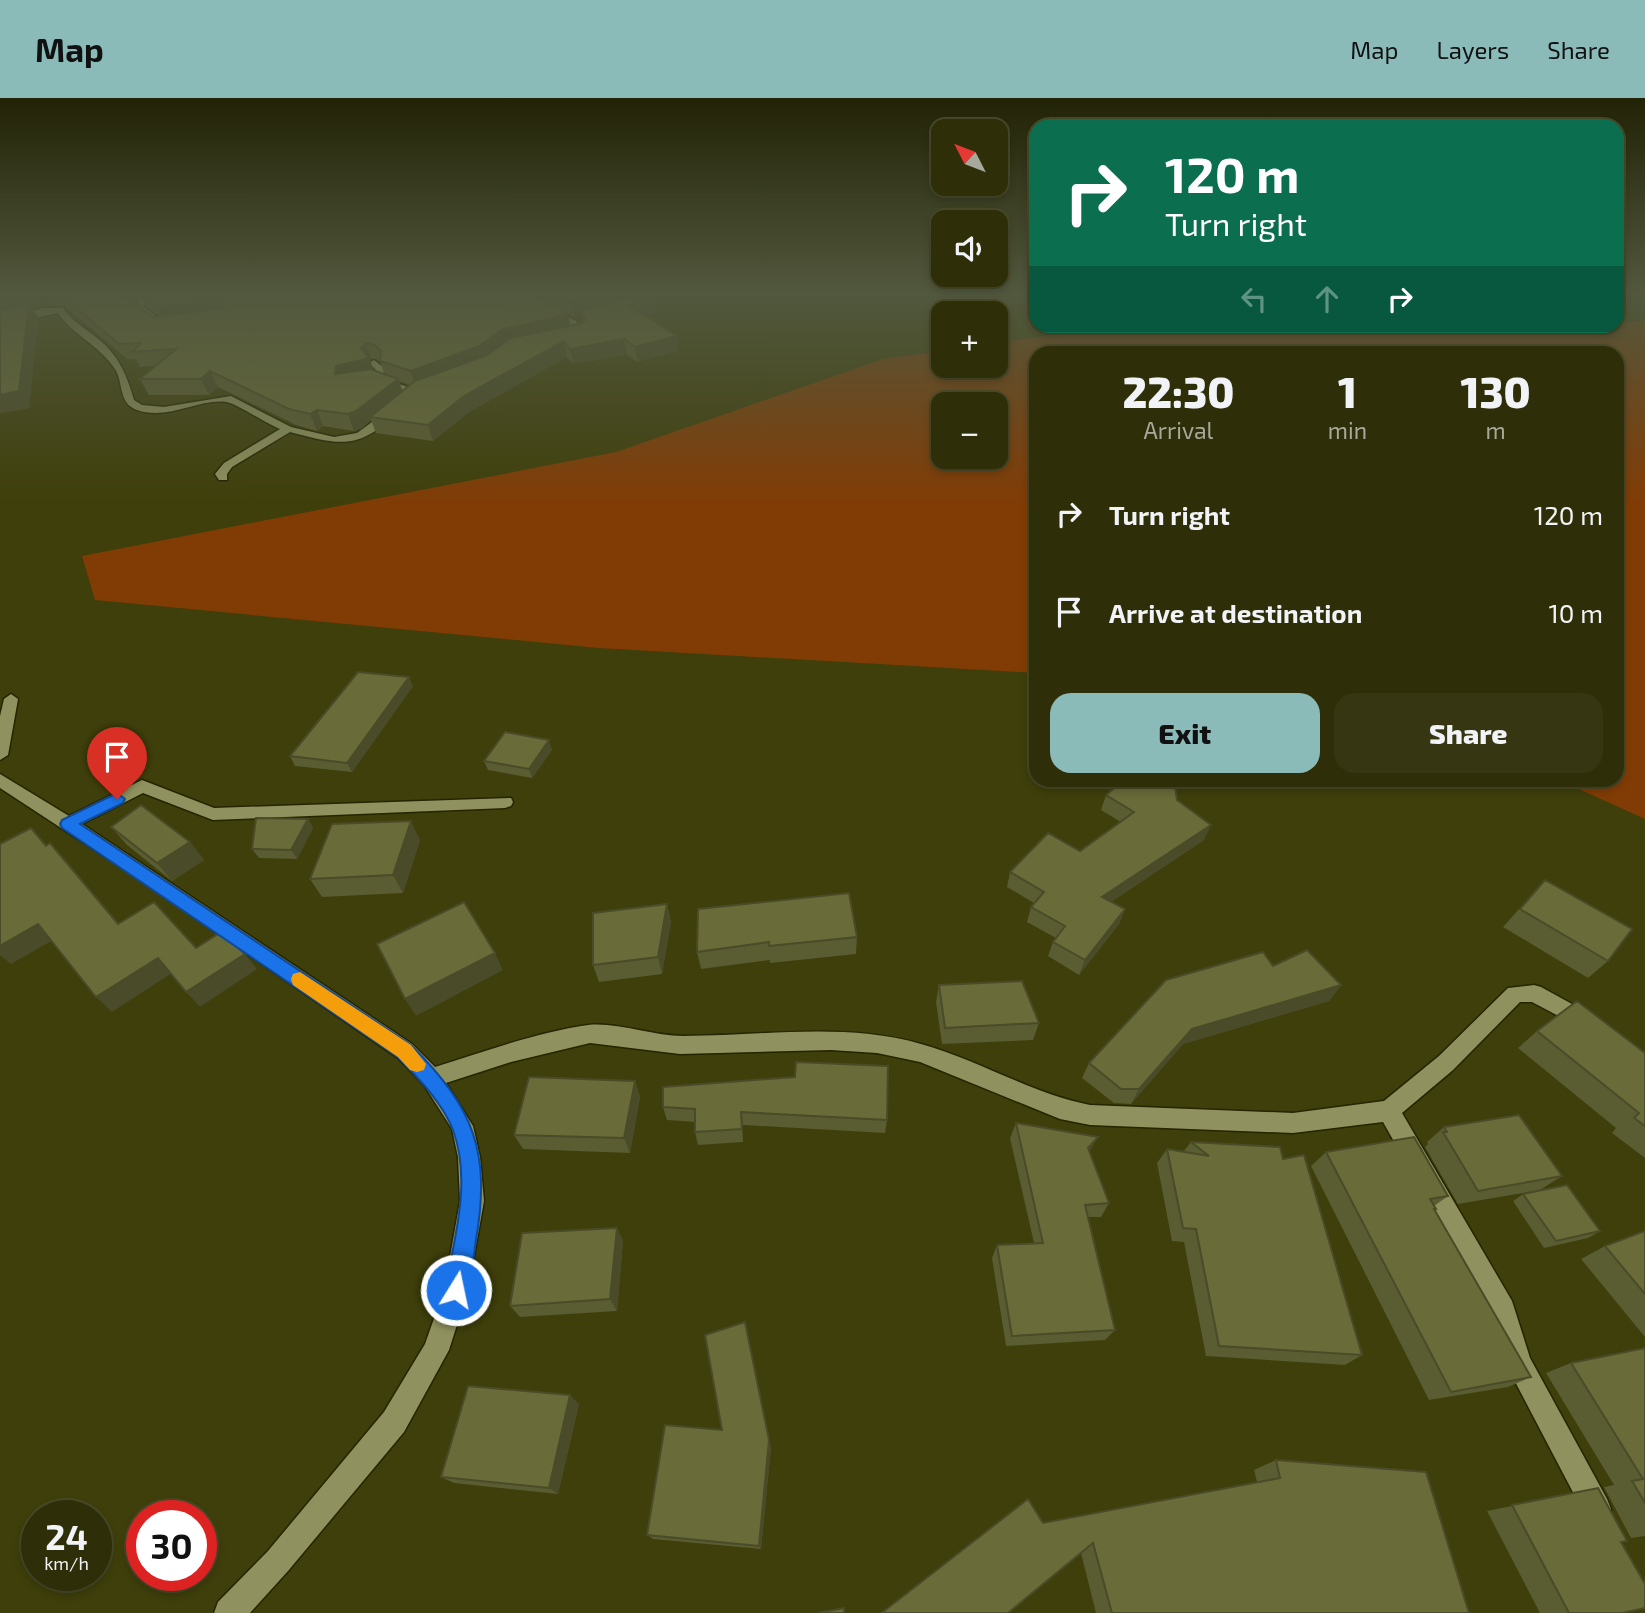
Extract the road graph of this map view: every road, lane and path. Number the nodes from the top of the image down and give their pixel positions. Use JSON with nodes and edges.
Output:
{"nodes":[{"id":1,"x":114,"y":363,"type":"edge"},
{"id":2,"x":374,"y":363,"type":"edge"},
{"id":3,"x":377,"y":379,"type":"junction"},
{"id":4,"x":363,"y":381,"type":"edge"},
{"id":5,"x":428,"y":388,"type":"edge"},
{"id":6,"x":416,"y":393,"type":"junction"},
{"id":7,"x":407,"y":400,"type":"edge"},
{"id":8,"x":398,"y":407,"type":"edge"},
{"id":9,"x":288,"y":429,"type":"junction"},
{"id":10,"x":223,"y":478,"type":"dead end"},
{"id":11,"x":11,"y":699,"type":"dead end"},
{"id":12,"x":0,"y":755,"type":"edge"},
{"id":13,"x":0,"y":779,"type":"edge"},
{"id":14,"x":505,"y":802,"type":"dead end"},
{"id":15,"x":68,"y":824,"type":"junction"},
{"id":16,"x":1600,"y":1030,"type":"edge"},
{"id":17,"x":431,"y":1078,"type":"junction"},
{"id":18,"x":1389,"y":1111,"type":"junction"},
{"id":19,"x":1607,"y":1528,"type":"edge"},
{"id":20,"x":229,"y":1613,"type":"edge"}],
"edges":[{"from":1,"to":9,"type":"street"},
{"from":2,"to":3,"type":"street"},
{"from":3,"to":4,"type":"street"},
{"from":3,"to":6,"type":"street"},
{"from":5,"to":6,"type":"street"},
{"from":6,"to":7,"type":"street"},
{"from":8,"to":9,"type":"street"},
{"from":9,"to":10,"type":"street"},
{"from":11,"to":12,"type":"street"},
{"from":13,"to":15,"type":"street"},
{"from":14,"to":15,"type":"street"},
{"from":15,"to":17,"type":"street"},
{"from":16,"to":18,"type":"street"},
{"from":17,"to":18,"type":"street"},
{"from":17,"to":20,"type":"street"},
{"from":18,"to":19,"type":"street"}]}
